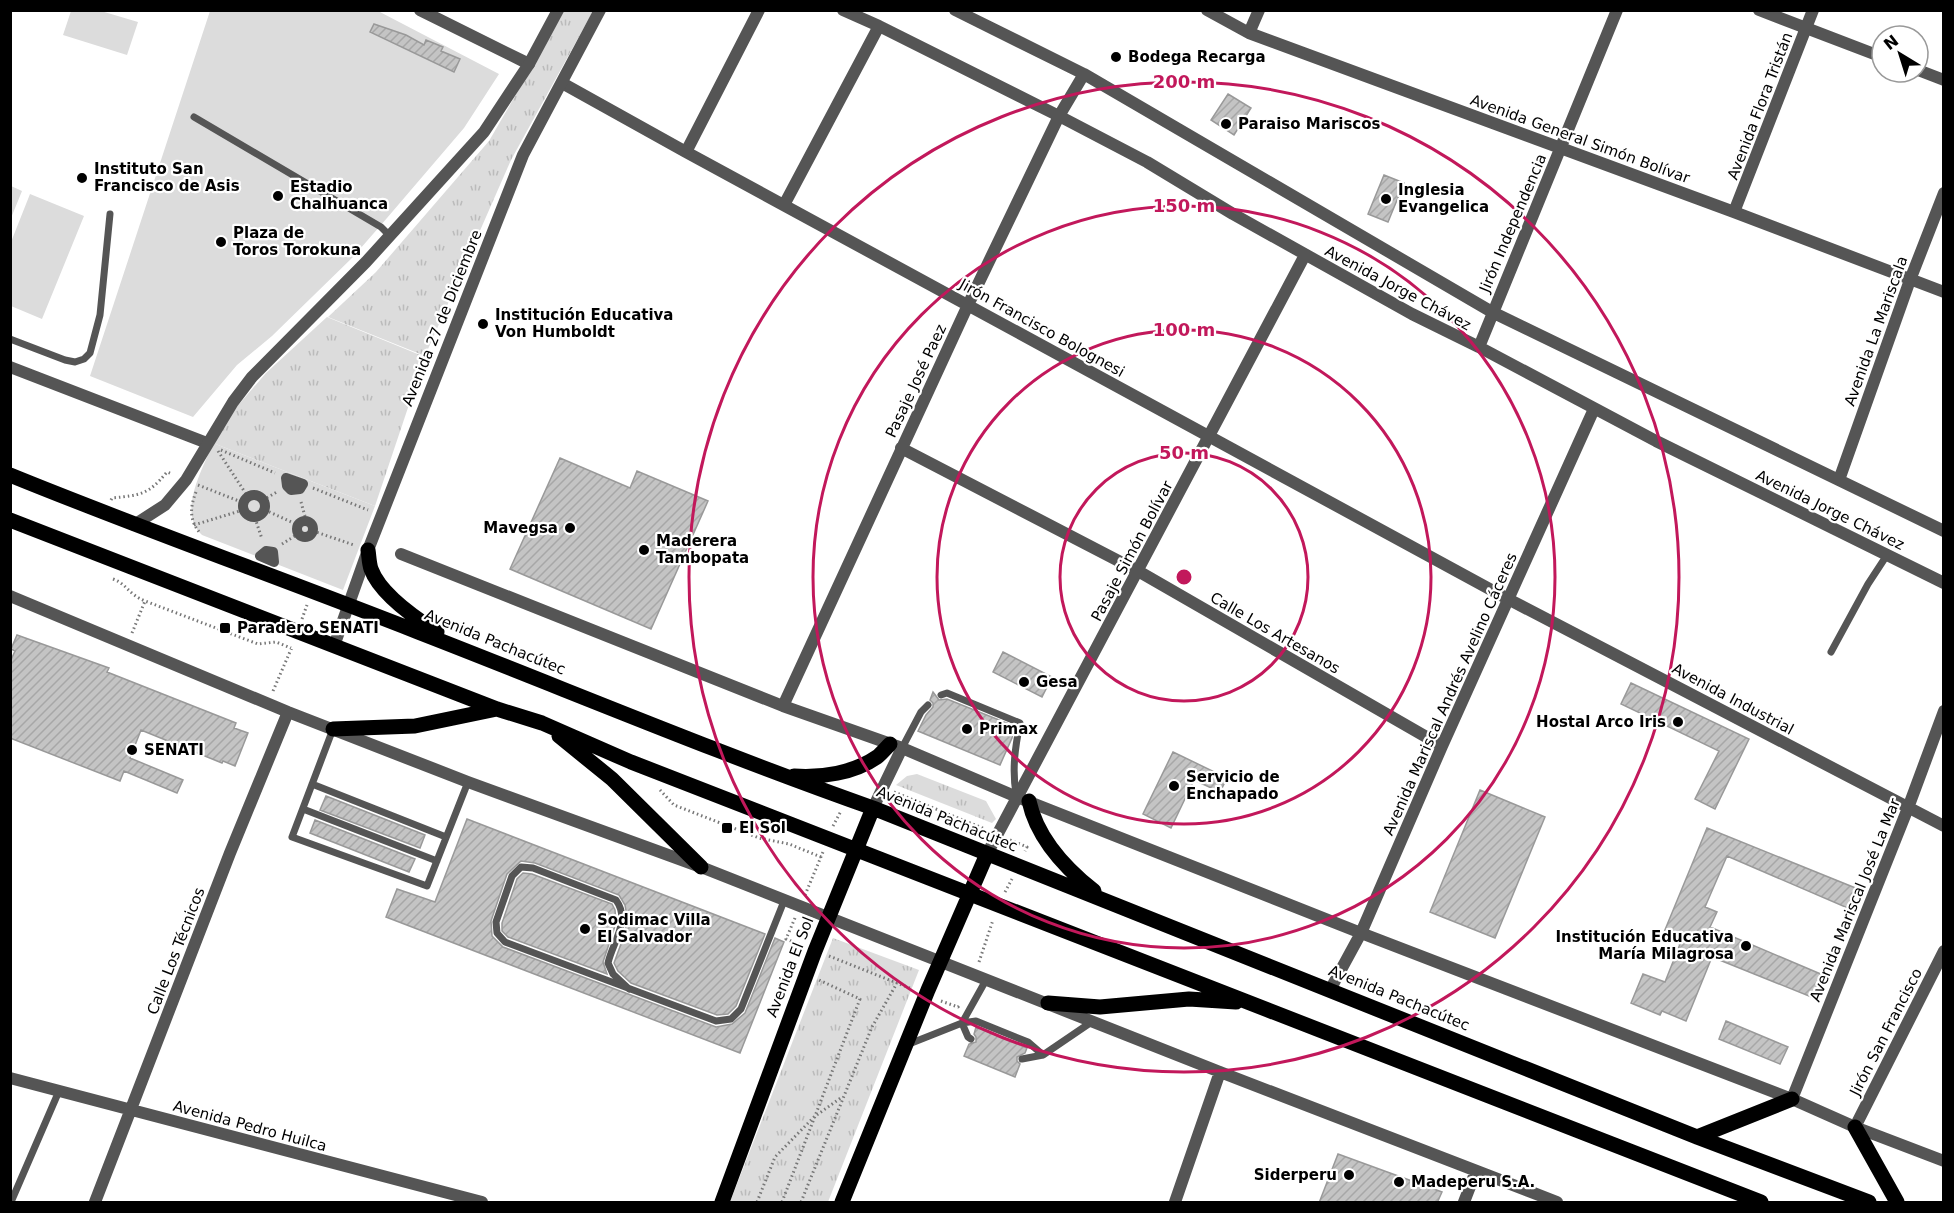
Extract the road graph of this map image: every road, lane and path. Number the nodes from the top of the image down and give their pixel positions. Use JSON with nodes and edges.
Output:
{"nodes":[{"id":1,"x":420,"y":10,"type":"edge"},
{"id":2,"x":558,"y":10,"type":"edge"},
{"id":3,"x":600,"y":10,"type":"edge"},
{"id":4,"x":759,"y":10,"type":"edge"},
{"id":5,"x":843,"y":10,"type":"edge"},
{"id":6,"x":955,"y":10,"type":"edge"},
{"id":7,"x":1207,"y":10,"type":"edge"},
{"id":8,"x":1258,"y":10,"type":"edge"},
{"id":9,"x":1617,"y":10,"type":"edge"},
{"id":10,"x":1759,"y":10,"type":"edge"},
{"id":11,"x":1813,"y":10,"type":"edge"},
{"id":12,"x":879,"y":26,"type":"junction"},
{"id":13,"x":1806,"y":29,"type":"junction"},
{"id":14,"x":1249,"y":33,"type":"junction"},
{"id":15,"x":1870,"y":53,"type":"edge"},
{"id":16,"x":529,"y":64,"type":"junction"},
{"id":17,"x":1084,"y":74,"type":"junction"},
{"id":18,"x":562,"y":82,"type":"junction"},
{"id":19,"x":1059,"y":116,"type":"junction"},
{"id":20,"x":194,"y":117,"type":"dead end"},
{"id":21,"x":1561,"y":148,"type":"junction"},
{"id":22,"x":686,"y":152,"type":"junction"},
{"id":23,"x":1944,"y":193,"type":"edge"},
{"id":24,"x":784,"y":205,"type":"junction"},
{"id":25,"x":1734,"y":212,"type":"junction"},
{"id":26,"x":110,"y":214,"type":"dead end"},
{"id":27,"x":390,"y":236,"type":"junction"},
{"id":28,"x":1305,"y":255,"type":"junction"},
{"id":29,"x":1910,"y":280,"type":"junction"},
{"id":30,"x":1944,"y":292,"type":"edge"},
{"id":31,"x":968,"y":305,"type":"junction"},
{"id":32,"x":1492,"y":312,"type":"junction"},
{"id":33,"x":10,"y":339,"type":"edge"},
{"id":34,"x":1479,"y":347,"type":"junction"},
{"id":35,"x":10,"y":367,"type":"edge"},
{"id":36,"x":1594,"y":409,"type":"junction"},
{"id":37,"x":1210,"y":436,"type":"junction"},
{"id":38,"x":211,"y":445,"type":"junction"},
{"id":39,"x":901,"y":448,"type":"junction"},
{"id":40,"x":211,"y":457,"type":"dead end"},
{"id":41,"x":10,"y":475,"type":"edge"},
{"id":42,"x":203,"y":476,"type":"dead end"},
{"id":43,"x":286,"y":478,"type":"joint"},
{"id":44,"x":186,"y":480,"type":"junction"},
{"id":45,"x":1839,"y":480,"type":"junction"},
{"id":46,"x":198,"y":485,"type":"junction"},
{"id":47,"x":300,"y":487,"type":"junction"},
{"id":48,"x":245,"y":503,"type":"junction"},
{"id":49,"x":265,"y":510,"type":"junction"},
{"id":50,"x":105,"y":514,"type":"junction"},
{"id":51,"x":255,"y":518,"type":"junction"},
{"id":52,"x":10,"y":520,"type":"edge"},
{"id":53,"x":367,"y":520,"type":"dead end"},
{"id":54,"x":134,"y":525,"type":"junction"},
{"id":55,"x":194,"y":525,"type":"junction"},
{"id":56,"x":301,"y":526,"type":"junction"},
{"id":57,"x":313,"y":531,"type":"joint"},
{"id":58,"x":1944,"y":531,"type":"edge"},
{"id":59,"x":202,"y":534,"type":"dead end"},
{"id":60,"x":368,"y":550,"type":"junction"},
{"id":61,"x":401,"y":554,"type":"dead end"},
{"id":62,"x":1887,"y":555,"type":"junction"},
{"id":63,"x":1138,"y":571,"type":"junction"},
{"id":64,"x":112,"y":578,"type":"dead end"},
{"id":65,"x":1944,"y":583,"type":"edge"},
{"id":66,"x":312,"y":591,"type":"junction"},
{"id":67,"x":10,"y":596,"type":"edge"},
{"id":68,"x":1508,"y":599,"type":"junction"},
{"id":69,"x":145,"y":601,"type":"junction"},
{"id":70,"x":349,"y":604,"type":"junction"},
{"id":71,"x":298,"y":632,"type":"junction"},
{"id":72,"x":127,"y":645,"type":"junction"},
{"id":73,"x":334,"y":646,"type":"junction"},
{"id":74,"x":291,"y":648,"type":"junction"},
{"id":75,"x":465,"y":650,"type":"junction"},
{"id":76,"x":1831,"y":652,"type":"dead end"},
{"id":77,"x":941,"y":695,"type":"dead end"},
{"id":78,"x":268,"y":704,"type":"junction"},
{"id":79,"x":928,"y":705,"type":"dead end"},
{"id":80,"x":783,"y":706,"type":"junction"},
{"id":81,"x":497,"y":709,"type":"junction"},
{"id":82,"x":1944,"y":711,"type":"edge"},
{"id":83,"x":288,"y":712,"type":"junction"},
{"id":84,"x":542,"y":723,"type":"junction"},
{"id":85,"x":333,"y":729,"type":"junction"},
{"id":86,"x":896,"y":746,"type":"junction"},
{"id":87,"x":1442,"y":746,"type":"junction"},
{"id":88,"x":777,"y":774,"type":"junction"},
{"id":89,"x":468,"y":782,"type":"junction"},
{"id":90,"x":652,"y":783,"type":"dead end"},
{"id":91,"x":312,"y":784,"type":"junction"},
{"id":92,"x":882,"y":787,"type":"junction"},
{"id":93,"x":847,"y":799,"type":"junction"},
{"id":94,"x":1023,"y":799,"type":"junction"},
{"id":95,"x":873,"y":808,"type":"junction"},
{"id":96,"x":1908,"y":808,"type":"junction"},
{"id":97,"x":303,"y":809,"type":"junction"},
{"id":98,"x":1944,"y":826,"type":"edge"},
{"id":99,"x":997,"y":834,"type":"junction"},
{"id":100,"x":446,"y":837,"type":"junction"},
{"id":101,"x":826,"y":838,"type":"junction"},
{"id":102,"x":856,"y":849,"type":"junction"},
{"id":103,"x":987,"y":854,"type":"junction"},
{"id":104,"x":821,"y":858,"type":"junction"},
{"id":105,"x":437,"y":861,"type":"junction"},
{"id":106,"x":1019,"y":866,"type":"junction"},
{"id":107,"x":701,"y":867,"type":"junction"},
{"id":108,"x":970,"y":893,"type":"junction"},
{"id":109,"x":1106,"y":900,"type":"junction"},
{"id":110,"x":784,"y":901,"type":"junction"},
{"id":111,"x":999,"y":904,"type":"junction"},
{"id":112,"x":800,"y":906,"type":"junction"},
{"id":113,"x":828,"y":918,"type":"junction"},
{"id":114,"x":1361,"y":933,"type":"junction"},
{"id":115,"x":815,"y":951,"type":"junction"},
{"id":116,"x":1944,"y":951,"type":"edge"},
{"id":117,"x":940,"y":962,"type":"junction"},
{"id":118,"x":806,"y":975,"type":"junction"},
{"id":119,"x":974,"y":975,"type":"junction"},
{"id":120,"x":986,"y":980,"type":"junction"},
{"id":121,"x":897,"y":983,"type":"junction"},
{"id":122,"x":629,"y":989,"type":"junction"},
{"id":123,"x":1330,"y":990,"type":"junction"},
{"id":124,"x":926,"y":995,"type":"junction"},
{"id":125,"x":962,"y":999,"type":"dead end"},
{"id":126,"x":1250,"y":1002,"type":"junction"},
{"id":127,"x":1048,"y":1003,"type":"junction"},
{"id":128,"x":1093,"y":1021,"type":"junction"},
{"id":129,"x":962,"y":1023,"type":"junction"},
{"id":130,"x":971,"y":1039,"type":"dead end"},
{"id":131,"x":906,"y":1045,"type":"junction"},
{"id":132,"x":1043,"y":1055,"type":"junction"},
{"id":133,"x":1022,"y":1059,"type":"dead end"},
{"id":134,"x":1220,"y":1072,"type":"junction"},
{"id":135,"x":10,"y":1078,"type":"edge"},
{"id":136,"x":59,"y":1091,"type":"junction"},
{"id":137,"x":843,"y":1097,"type":"junction"},
{"id":138,"x":1792,"y":1099,"type":"junction"},
{"id":139,"x":132,"y":1111,"type":"junction"},
{"id":140,"x":814,"y":1118,"type":"junction"},
{"id":141,"x":1855,"y":1127,"type":"junction"},
{"id":142,"x":1697,"y":1137,"type":"junction"},
{"id":143,"x":1944,"y":1161,"type":"edge"},
{"id":144,"x":1476,"y":1171,"type":"junction"},
{"id":145,"x":11,"y":1203,"type":"edge"},
{"id":146,"x":96,"y":1203,"type":"edge"},
{"id":147,"x":482,"y":1203,"type":"edge"},
{"id":148,"x":722,"y":1203,"type":"edge"},
{"id":149,"x":757,"y":1203,"type":"edge"},
{"id":150,"x":782,"y":1203,"type":"edge"},
{"id":151,"x":801,"y":1203,"type":"edge"},
{"id":152,"x":842,"y":1203,"type":"edge"},
{"id":153,"x":1175,"y":1203,"type":"edge"},
{"id":154,"x":1464,"y":1203,"type":"edge"},
{"id":155,"x":1557,"y":1203,"type":"edge"},
{"id":156,"x":1761,"y":1203,"type":"edge"},
{"id":157,"x":1869,"y":1203,"type":"edge"},
{"id":158,"x":1897,"y":1203,"type":"edge"}],
"edges":[{"from":1,"to":16,"type":"street"},
{"from":2,"to":16,"type":"street"},
{"from":3,"to":18,"type":"street","name":"Avenida 27 de Diciembre"},
{"from":4,"to":22,"type":"street"},
{"from":5,"to":12,"type":"street","name":"Avenida Jorge Chávez"},
{"from":6,"to":17,"type":"street","name":"Avenida Jorge Chávez"},
{"from":7,"to":14,"type":"street","name":"Avenida General Simón Bolívar"},
{"from":8,"to":14,"type":"street"},
{"from":9,"to":21,"type":"street","name":"Jirón Independencia"},
{"from":10,"to":13,"type":"street"},
{"from":11,"to":13,"type":"street","name":"Avenida Flora Tristán"},
{"from":12,"to":19,"type":"street","name":"Avenida Jorge Chávez"},
{"from":12,"to":24,"type":"street"},
{"from":13,"to":15,"type":"street"},
{"from":13,"to":25,"type":"street","name":"Avenida Flora Tristán"},
{"from":14,"to":21,"type":"street","name":"Avenida General Simón Bolívar"},
{"from":16,"to":27,"type":"street"},
{"from":17,"to":19,"type":"street","name":"Pasaje José Paez"},
{"from":17,"to":32,"type":"street","name":"Avenida Jorge Chávez"},
{"from":18,"to":22,"type":"street","name":"Jirón Francisco Bolognesi"},
{"from":18,"to":60,"type":"street","name":"Avenida 27 de Diciembre"},
{"from":19,"to":28,"type":"street","name":"Avenida Jorge Chávez"},
{"from":19,"to":31,"type":"street","name":"Pasaje José Paez"},
{"from":20,"to":27,"type":"lane"},
{"from":21,"to":25,"type":"street","name":"Avenida General Simón Bolívar"},
{"from":21,"to":32,"type":"street","name":"Jirón Independencia"},
{"from":22,"to":24,"type":"street","name":"Jirón Francisco Bolognesi"},
{"from":23,"to":29,"type":"street","name":"Avenida La Mariscala"},
{"from":24,"to":31,"type":"street","name":"Jirón Francisco Bolognesi"},
{"from":25,"to":29,"type":"street","name":"Avenida General Simón Bolívar"},
{"from":26,"to":33,"type":"lane"},
{"from":27,"to":38,"type":"street"},
{"from":28,"to":34,"type":"street","name":"Avenida Jorge Chávez"},
{"from":28,"to":37,"type":"street","name":"Pasaje Simón Bolívar"},
{"from":29,"to":30,"type":"street","name":"Avenida General Simón Bolívar"},
{"from":29,"to":45,"type":"street","name":"Avenida La Mariscala"},
{"from":31,"to":37,"type":"street","name":"Jirón Francisco Bolognesi"},
{"from":31,"to":39,"type":"street","name":"Pasaje José Paez"},
{"from":32,"to":34,"type":"street","name":"Jirón Independencia"},
{"from":32,"to":45,"type":"street","name":"Avenida Jorge Chávez"},
{"from":34,"to":36,"type":"street","name":"Avenida Jorge Chávez"},
{"from":35,"to":38,"type":"street"},
{"from":36,"to":62,"type":"street","name":"Avenida Jorge Chávez"},
{"from":36,"to":68,"type":"street","name":"Avenida Mariscal Andrés Avelino Cáceres"},
{"from":37,"to":63,"type":"street","name":"Pasaje Simón Bolívar"},
{"from":37,"to":68,"type":"street","name":"Jirón Francisco Bolognesi"},
{"from":38,"to":40,"type":"path"},
{"from":38,"to":43,"type":"path"},
{"from":38,"to":44,"type":"street"},
{"from":38,"to":48,"type":"path"},
{"from":39,"to":63,"type":"street","name":"Calle Los Artesanos"},
{"from":39,"to":80,"type":"street","name":"Pasaje José Paez"},
{"from":41,"to":50,"type":"main road","name":"Avenida Pachacútec"},
{"from":42,"to":46,"type":"path"},
{"from":43,"to":47,"type":"street"},
{"from":44,"to":46,"type":"path"},
{"from":44,"to":50,"type":"path"},
{"from":44,"to":54,"type":"street"},
{"from":45,"to":58,"type":"street","name":"Avenida Jorge Chávez"},
{"from":46,"to":48,"type":"path"},
{"from":46,"to":55,"type":"path"},
{"from":47,"to":53,"type":"path"},
{"from":47,"to":56,"type":"path"},
{"from":48,"to":49,"type":"street"},
{"from":48,"to":51,"type":"street"},
{"from":48,"to":55,"type":"path"},
{"from":49,"to":51,"type":"street"},
{"from":49,"to":56,"type":"path"},
{"from":50,"to":54,"type":"main road","name":"Avenida Pachacútec"},
{"from":51,"to":56,"type":"path"},
{"from":52,"to":71,"type":"main road"},
{"from":54,"to":66,"type":"main road","name":"Avenida Pachacútec"},
{"from":55,"to":59,"type":"path"},
{"from":56,"to":57,"type":"street"},
{"from":57,"to":60,"type":"path"},
{"from":60,"to":70,"type":"street","name":"Avenida 27 de Diciembre"},
{"from":60,"to":75,"type":"main road"},
{"from":61,"to":80,"type":"street"},
{"from":62,"to":65,"type":"street","name":"Avenida Jorge Chávez"},
{"from":62,"to":76,"type":"lane"},
{"from":63,"to":87,"type":"street","name":"Calle Los Artesanos"},
{"from":63,"to":94,"type":"street","name":"Pasaje Simón Bolívar"},
{"from":64,"to":69,"type":"path"},
{"from":66,"to":70,"type":"main road","name":"Avenida Pachacútec"},
{"from":66,"to":71,"type":"path"},
{"from":67,"to":72,"type":"street"},
{"from":68,"to":87,"type":"street","name":"Avenida Mariscal Andrés Avelino Cáceres"},
{"from":68,"to":96,"type":"street","name":"Avenida Industrial"},
{"from":69,"to":72,"type":"path"},
{"from":69,"to":74,"type":"path"},
{"from":70,"to":73,"type":"street","name":"Avenida 27 de Diciembre"},
{"from":70,"to":75,"type":"main road","name":"Avenida Pachacútec"},
{"from":71,"to":73,"type":"main road"},
{"from":71,"to":74,"type":"path"},
{"from":72,"to":78,"type":"street"},
{"from":73,"to":81,"type":"main road"},
{"from":74,"to":78,"type":"path"},
{"from":75,"to":88,"type":"main road","name":"Avenida Pachacútec"},
{"from":77,"to":94,"type":"lane"},
{"from":78,"to":83,"type":"street"},
{"from":79,"to":86,"type":"lane"},
{"from":80,"to":86,"type":"street"},
{"from":81,"to":84,"type":"main road"},
{"from":81,"to":85,"type":"main road"},
{"from":82,"to":96,"type":"street","name":"Avenida Mariscal José La Mar"},
{"from":83,"to":85,"type":"street"},
{"from":83,"to":139,"type":"street","name":"Calle Los Técnicos"},
{"from":84,"to":101,"type":"main road"},
{"from":84,"to":107,"type":"main road"},
{"from":85,"to":89,"type":"street"},
{"from":85,"to":91,"type":"lane"},
{"from":86,"to":88,"type":"main road"},
{"from":86,"to":92,"type":"street","name":"Avenida El Sol"},
{"from":86,"to":94,"type":"street"},
{"from":87,"to":114,"type":"street","name":"Avenida Mariscal Andrés Avelino Cáceres"},
{"from":88,"to":93,"type":"main road","name":"Avenida Pachacútec"},
{"from":89,"to":100,"type":"lane"},
{"from":89,"to":107,"type":"street"},
{"from":90,"to":104,"type":"path"},
{"from":91,"to":97,"type":"lane"},
{"from":91,"to":100,"type":"lane"},
{"from":92,"to":95,"type":"street","name":"Avenida El Sol"},
{"from":92,"to":99,"type":"path"},
{"from":93,"to":95,"type":"main road","name":"Avenida Pachacútec"},
{"from":93,"to":101,"type":"path"},
{"from":94,"to":99,"type":"street"},
{"from":94,"to":109,"type":"main road"},
{"from":94,"to":114,"type":"street"},
{"from":95,"to":102,"type":"main road","name":"Avenida El Sol"},
{"from":95,"to":103,"type":"main road","name":"Avenida Pachacútec"},
{"from":96,"to":98,"type":"street","name":"Avenida Industrial"},
{"from":96,"to":138,"type":"street","name":"Avenida Mariscal José La Mar"},
{"from":97,"to":105,"type":"lane"},
{"from":97,"to":105,"type":"lane"},
{"from":99,"to":103,"type":"street"},
{"from":99,"to":106,"type":"path"},
{"from":100,"to":105,"type":"lane"},
{"from":101,"to":102,"type":"main road"},
{"from":101,"to":104,"type":"path"},
{"from":102,"to":108,"type":"main road"},
{"from":102,"to":113,"type":"main road","name":"Avenida El Sol"},
{"from":103,"to":106,"type":"main road","name":"Avenida Pachacútec"},
{"from":103,"to":108,"type":"main road"},
{"from":104,"to":112,"type":"path"},
{"from":106,"to":109,"type":"main road","name":"Avenida Pachacútec"},
{"from":106,"to":111,"type":"path"},
{"from":107,"to":110,"type":"street"},
{"from":108,"to":111,"type":"main road"},
{"from":108,"to":117,"type":"main road"},
{"from":109,"to":123,"type":"main road","name":"Avenida Pachacútec"},
{"from":110,"to":112,"type":"street"},
{"from":110,"to":122,"type":"lane"},
{"from":111,"to":119,"type":"path"},
{"from":111,"to":126,"type":"main road"},
{"from":112,"to":113,"type":"street"},
{"from":112,"to":115,"type":"path"},
{"from":113,"to":115,"type":"main road","name":"Avenida El Sol"},
{"from":113,"to":117,"type":"street"},
{"from":114,"to":123,"type":"street","name":"Avenida Mariscal Andrés Avelino Cáceres"},
{"from":114,"to":138,"type":"street"},
{"from":115,"to":118,"type":"main road","name":"Avenida El Sol"},
{"from":115,"to":121,"type":"path"},
{"from":116,"to":141,"type":"street","name":"Jirón San Francisco"},
{"from":117,"to":119,"type":"street"},
{"from":117,"to":124,"type":"main road"},
{"from":118,"to":140,"type":"path"},
{"from":118,"to":148,"type":"main road","name":"Avenida El Sol"},
{"from":119,"to":120,"type":"street"},
{"from":120,"to":127,"type":"street"},
{"from":120,"to":129,"type":"lane"},
{"from":121,"to":124,"type":"path"},
{"from":121,"to":137,"type":"path"},
{"from":122,"to":122,"type":"lane"},
{"from":123,"to":142,"type":"main road","name":"Avenida Pachacútec"},
{"from":124,"to":125,"type":"path"},
{"from":124,"to":131,"type":"main road"},
{"from":126,"to":127,"type":"main road"},
{"from":126,"to":156,"type":"main road"},
{"from":127,"to":128,"type":"street"},
{"from":128,"to":132,"type":"lane"},
{"from":128,"to":134,"type":"street"},
{"from":129,"to":130,"type":"lane"},
{"from":129,"to":131,"type":"lane"},
{"from":129,"to":132,"type":"lane"},
{"from":131,"to":152,"type":"main road"},
{"from":132,"to":133,"type":"lane"},
{"from":134,"to":144,"type":"street"},
{"from":134,"to":153,"type":"street"},
{"from":135,"to":136,"type":"street","name":"Avenida Pedro Huilca"},
{"from":136,"to":139,"type":"street","name":"Avenida Pedro Huilca"},
{"from":136,"to":145,"type":"lane"},
{"from":137,"to":140,"type":"path"},
{"from":137,"to":151,"type":"path"},
{"from":138,"to":141,"type":"street"},
{"from":138,"to":142,"type":"main road"},
{"from":139,"to":146,"type":"street","name":"Calle Los Técnicos"},
{"from":139,"to":147,"type":"street","name":"Avenida Pedro Huilca"},
{"from":140,"to":149,"type":"path"},
{"from":140,"to":150,"type":"path"},
{"from":141,"to":143,"type":"street"},
{"from":141,"to":158,"type":"main road"},
{"from":142,"to":157,"type":"main road","name":"Avenida Pachacútec"},
{"from":144,"to":154,"type":"street"},
{"from":144,"to":155,"type":"street"}]}
